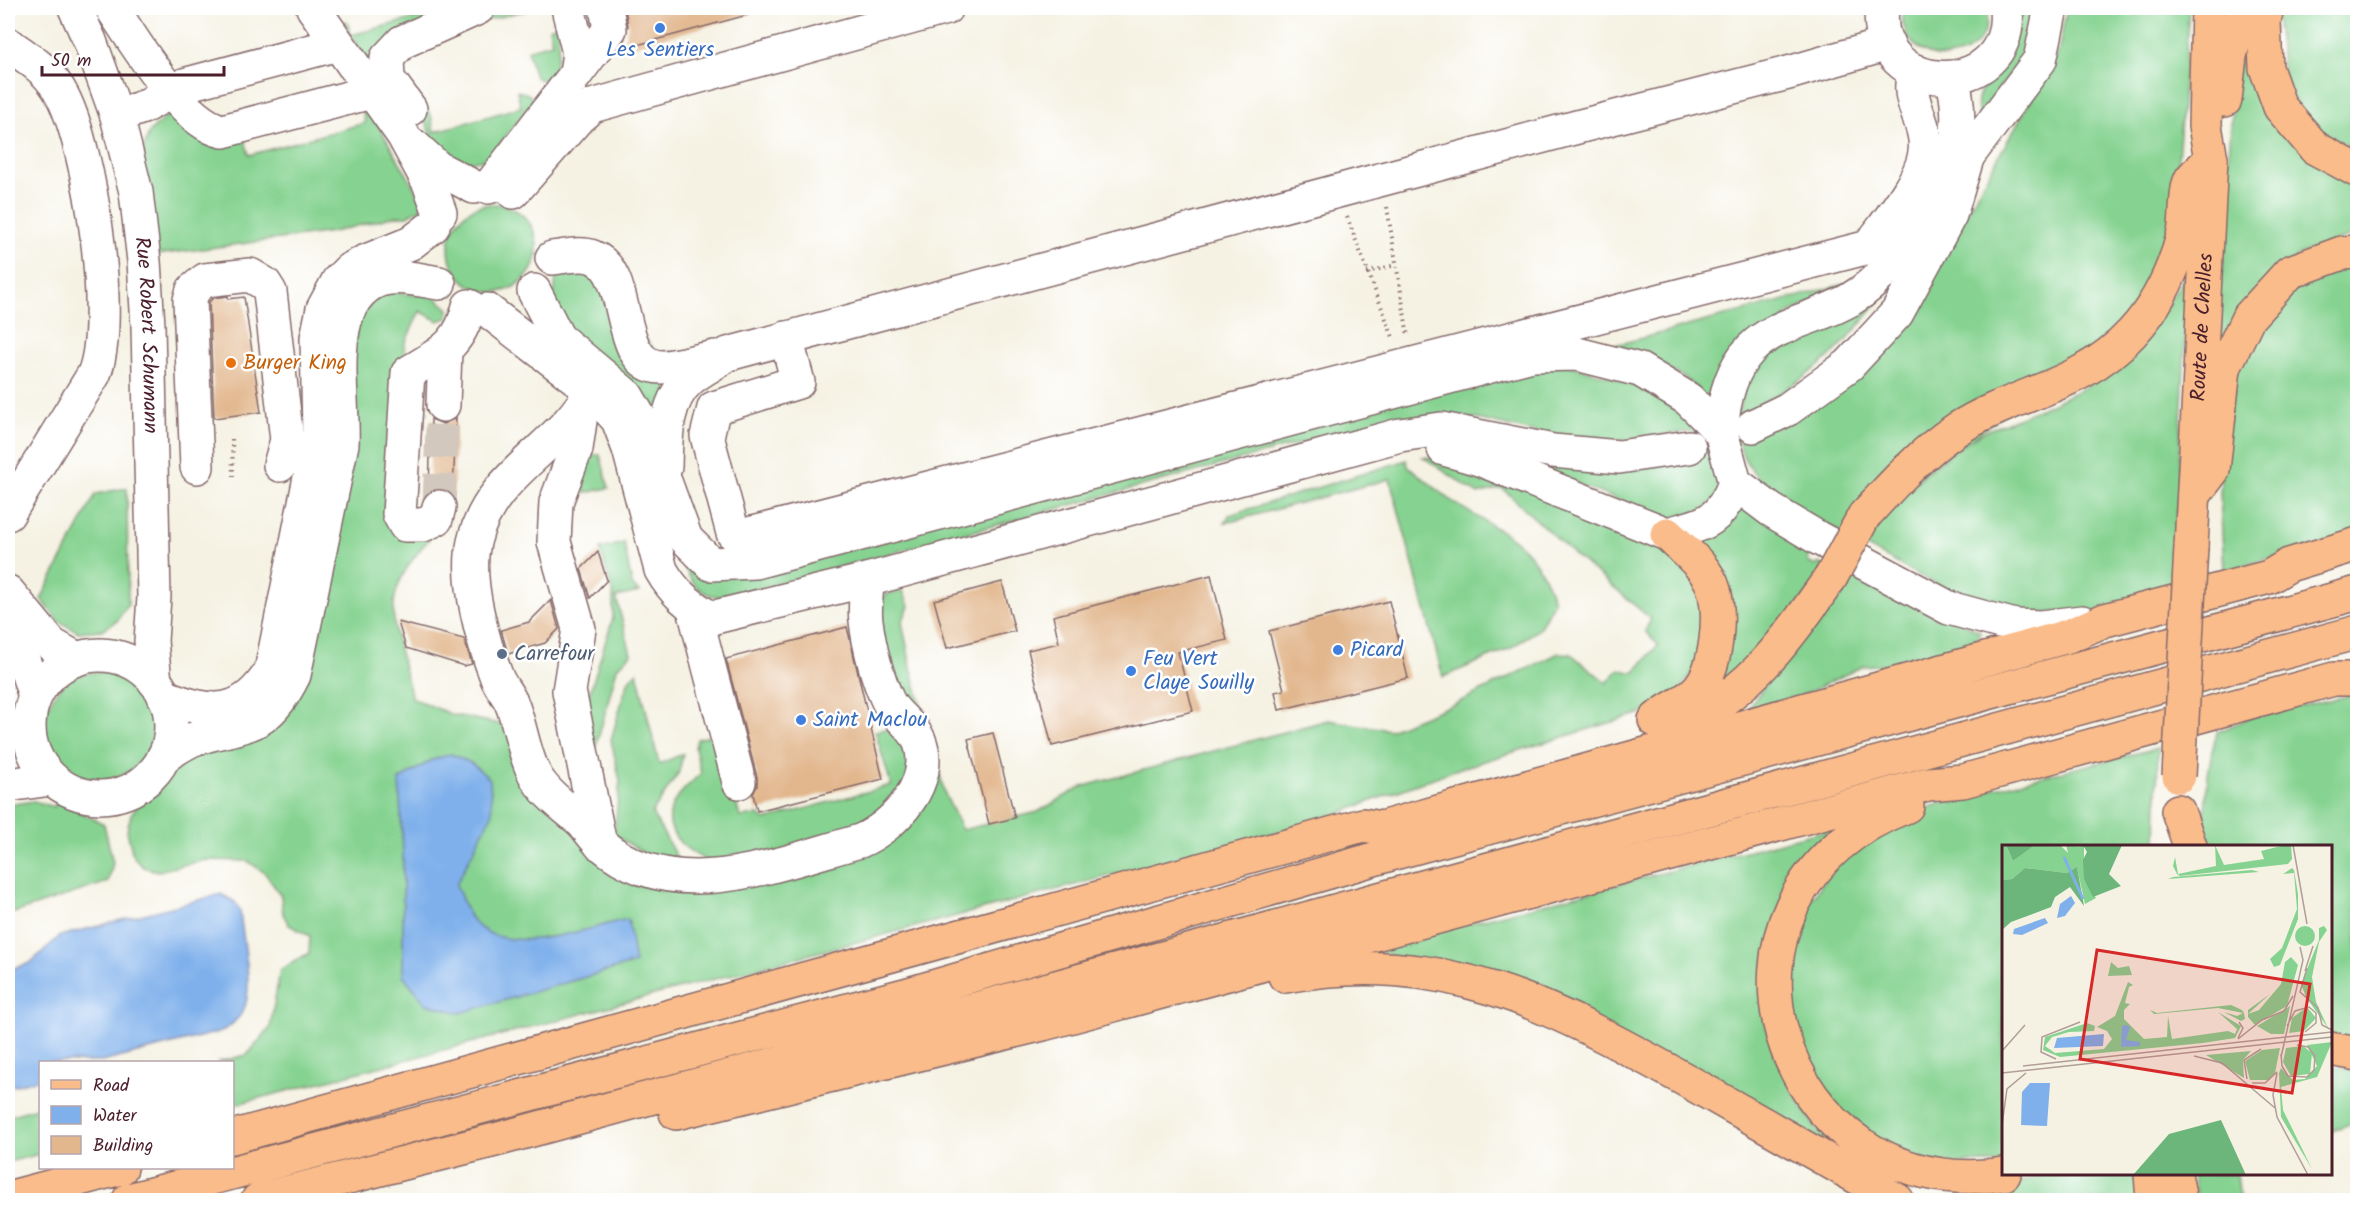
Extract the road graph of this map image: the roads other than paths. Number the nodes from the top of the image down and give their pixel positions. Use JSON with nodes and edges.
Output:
{"nodes":[{"id":1,"x":75,"y":8,"type":"edge"},
{"id":2,"x":112,"y":8,"type":"edge"},
{"id":3,"x":314,"y":8,"type":"edge"},
{"id":4,"x":478,"y":8,"type":"edge"},
{"id":5,"x":568,"y":8,"type":"edge"},
{"id":6,"x":606,"y":8,"type":"edge"},
{"id":7,"x":946,"y":8,"type":"edge"},
{"id":8,"x":1882,"y":8,"type":"edge"},
{"id":9,"x":2007,"y":8,"type":"edge"},
{"id":10,"x":2051,"y":8,"type":"edge"},
{"id":11,"x":2208,"y":8,"type":"edge"},
{"id":12,"x":2243,"y":8,"type":"edge"},
{"id":13,"x":2267,"y":8,"type":"edge"},
{"id":14,"x":8,"y":44,"type":"edge"},
{"id":15,"x":338,"y":44,"type":"junction"},
{"id":16,"x":1888,"y":44,"type":"junction"},
{"id":17,"x":1915,"y":71,"type":"junction"},
{"id":18,"x":576,"y":74,"type":"junction"},
{"id":19,"x":1962,"y":75,"type":"junction"},
{"id":20,"x":171,"y":91,"type":"junction"},
{"id":21,"x":371,"y":92,"type":"junction"},
{"id":22,"x":117,"y":116,"type":"junction"},
{"id":23,"x":414,"y":145,"type":"junction"},
{"id":24,"x":1970,"y":153,"type":"junction"},
{"id":25,"x":2211,"y":159,"type":"junction"},
{"id":26,"x":2358,"y":171,"type":"edge"},
{"id":27,"x":492,"y":189,"type":"junction"},
{"id":28,"x":2358,"y":252,"type":"edge"},
{"id":29,"x":552,"y":258,"type":"dead end"},
{"id":30,"x":439,"y":283,"type":"dead end"},
{"id":31,"x":534,"y":291,"type":"dead end"},
{"id":32,"x":786,"y":338,"type":"junction"},
{"id":33,"x":445,"y":350,"type":"junction"},
{"id":34,"x":728,"y":354,"type":"junction"},
{"id":35,"x":586,"y":398,"type":"junction"},
{"id":36,"x":443,"y":405,"type":"tunnel mouth"},
{"id":37,"x":1753,"y":426,"type":"dead end"},
{"id":38,"x":1721,"y":432,"type":"junction"},
{"id":39,"x":1400,"y":435,"type":"junction"},
{"id":40,"x":1689,"y":447,"type":"dead end"},
{"id":41,"x":280,"y":465,"type":"dead end"},
{"id":42,"x":197,"y":467,"type":"dead end"},
{"id":43,"x":665,"y":477,"type":"junction"},
{"id":44,"x":1735,"y":483,"type":"junction"},
{"id":45,"x":2194,"y":495,"type":"junction"},
{"id":46,"x":439,"y":507,"type":"tunnel mouth"},
{"id":47,"x":8,"y":514,"type":"edge"},
{"id":48,"x":1667,"y":534,"type":"junction"},
{"id":49,"x":2358,"y":544,"type":"edge"},
{"id":50,"x":2358,"y":562,"type":"edge"},
{"id":51,"x":2269,"y":577,"type":"junction"},
{"id":52,"x":867,"y":580,"type":"junction"},
{"id":53,"x":8,"y":592,"type":"edge"},
{"id":54,"x":2358,"y":593,"type":"edge"},
{"id":55,"x":154,"y":597,"type":"junction"},
{"id":56,"x":694,"y":609,"type":"junction"},
{"id":57,"x":2105,"y":620,"type":"junction"},
{"id":58,"x":2358,"y":632,"type":"edge"},
{"id":59,"x":8,"y":637,"type":"edge"},
{"id":60,"x":91,"y":657,"type":"junction"},
{"id":61,"x":2350,"y":674,"type":"edge"},
{"id":62,"x":159,"y":689,"type":"junction"},
{"id":63,"x":35,"y":696,"type":"junction"},
{"id":64,"x":1643,"y":731,"type":"junction"},
{"id":65,"x":18,"y":735,"type":"edge"},
{"id":66,"x":164,"y":756,"type":"junction"},
{"id":67,"x":51,"y":778,"type":"junction"},
{"id":68,"x":1963,"y":781,"type":"junction"},
{"id":69,"x":739,"y":782,"type":"dead end"},
{"id":70,"x":8,"y":785,"type":"edge"},
{"id":71,"x":2178,"y":811,"type":"junction"},
{"id":72,"x":1363,"y":825,"type":"junction"},
{"id":73,"x":600,"y":844,"type":"junction"},
{"id":74,"x":2176,"y":845,"type":"edge"},
{"id":75,"x":2190,"y":845,"type":"edge"},
{"id":76,"x":1215,"y":978,"type":"junction"},
{"id":77,"x":2332,"y":1049,"type":"edge"},
{"id":78,"x":2358,"y":1054,"type":"edge"},
{"id":79,"x":234,"y":1136,"type":"edge"},
{"id":80,"x":499,"y":1139,"type":"junction"},
{"id":81,"x":99,"y":1169,"type":"edge"},
{"id":82,"x":113,"y":1169,"type":"edge"},
{"id":83,"x":2002,"y":1173,"type":"edge"},
{"id":84,"x":2151,"y":1175,"type":"edge"},
{"id":85,"x":2175,"y":1175,"type":"edge"},
{"id":86,"x":8,"y":1185,"type":"edge"},
{"id":87,"x":1904,"y":1187,"type":"edge"},
{"id":88,"x":8,"y":1198,"type":"edge"},
{"id":89,"x":129,"y":1200,"type":"edge"},
{"id":90,"x":258,"y":1200,"type":"edge"},
{"id":91,"x":1946,"y":1200,"type":"edge"},
{"id":92,"x":2153,"y":1200,"type":"edge"},
{"id":93,"x":2180,"y":1200,"type":"edge"}],
"edges":[{"from":1,"to":22,"type":"street","name":"Rue Robert Schumann"},
{"from":2,"to":20,"type":"street"},
{"from":3,"to":15,"type":"street"},
{"from":4,"to":23,"type":"street"},
{"from":5,"to":18,"type":"street"},
{"from":6,"to":18,"type":"street"},
{"from":7,"to":27,"type":"street"},
{"from":8,"to":16,"type":"street"},
{"from":9,"to":19,"type":"street"},
{"from":10,"to":24,"type":"street"},
{"from":11,"to":25,"type":"main road","name":"Route de Chelles"},
{"from":12,"to":25,"type":"main road","name":"Route de Chelles"},
{"from":13,"to":26,"type":"main road"},
{"from":14,"to":47,"type":"street"},
{"from":15,"to":20,"type":"street"},
{"from":15,"to":21,"type":"street"},
{"from":16,"to":17,"type":"street"},
{"from":16,"to":32,"type":"street"},
{"from":17,"to":19,"type":"street"},
{"from":17,"to":32,"type":"street"},
{"from":18,"to":27,"type":"street"},
{"from":19,"to":24,"type":"street"},
{"from":19,"to":38,"type":"street"},
{"from":20,"to":21,"type":"street"},
{"from":20,"to":22,"type":"street"},
{"from":21,"to":23,"type":"street"},
{"from":22,"to":55,"type":"street","name":"Rue Robert Schumann"},
{"from":23,"to":27,"type":"street"},
{"from":23,"to":62,"type":"street"},
{"from":24,"to":37,"type":"street"},
{"from":25,"to":45,"type":"main road","name":"Route de Chelles"},
{"from":25,"to":64,"type":"main road","bridge":true},
{"from":28,"to":45,"type":"main road"},
{"from":29,"to":34,"type":"street"},
{"from":30,"to":66,"type":"street"},
{"from":31,"to":43,"type":"street"},
{"from":32,"to":34,"type":"street"},
{"from":33,"to":35,"type":"street"},
{"from":33,"to":36,"type":"street"},
{"from":33,"to":46,"type":"street"},
{"from":34,"to":43,"type":"street"},
{"from":35,"to":56,"type":"street"},
{"from":35,"to":73,"type":"street"},
{"from":35,"to":73,"type":"street"},
{"from":38,"to":43,"type":"street"},
{"from":38,"to":44,"type":"street"},
{"from":39,"to":40,"type":"street"},
{"from":39,"to":48,"type":"street"},
{"from":39,"to":52,"type":"street"},
{"from":41,"to":42,"type":"street"},
{"from":44,"to":48,"type":"street"},
{"from":44,"to":57,"type":"street"},
{"from":45,"to":71,"type":"main road","name":"Route de Chelles","bridge":true},
{"from":48,"to":64,"type":"main road"},
{"from":49,"to":51,"type":"main road"},
{"from":50,"to":51,"type":"main road"},
{"from":51,"to":57,"type":"main road"},
{"from":52,"to":56,"type":"street"},
{"from":52,"to":73,"type":"street"},
{"from":53,"to":60,"type":"street"},
{"from":54,"to":89,"type":"main road"},
{"from":55,"to":60,"type":"street"},
{"from":55,"to":62,"type":"street","name":"Rue Robert Schumann"},
{"from":56,"to":69,"type":"street"},
{"from":57,"to":72,"type":"main road"},
{"from":58,"to":80,"type":"main road"},
{"from":59,"to":63,"type":"street"},
{"from":60,"to":62,"type":"street"},
{"from":60,"to":63,"type":"street"},
{"from":61,"to":68,"type":"main road"},
{"from":62,"to":66,"type":"street"},
{"from":63,"to":65,"type":"street"},
{"from":64,"to":72,"type":"main road"},
{"from":65,"to":67,"type":"street"},
{"from":66,"to":67,"type":"street"},
{"from":67,"to":70,"type":"street"},
{"from":68,"to":76,"type":"main road"},
{"from":68,"to":87,"type":"main road"},
{"from":71,"to":74,"type":"main road"},
{"from":71,"to":75,"type":"main road"},
{"from":72,"to":79,"type":"main road"},
{"from":76,"to":80,"type":"main road"},
{"from":76,"to":87,"type":"main road"},
{"from":77,"to":78,"type":"main road"},
{"from":80,"to":90,"type":"main road"},
{"from":81,"to":86,"type":"main road"},
{"from":82,"to":88,"type":"main road"},
{"from":83,"to":87,"type":"main road"},
{"from":84,"to":92,"type":"main road"},
{"from":85,"to":93,"type":"main road"},
{"from":87,"to":91,"type":"main road"}]}
